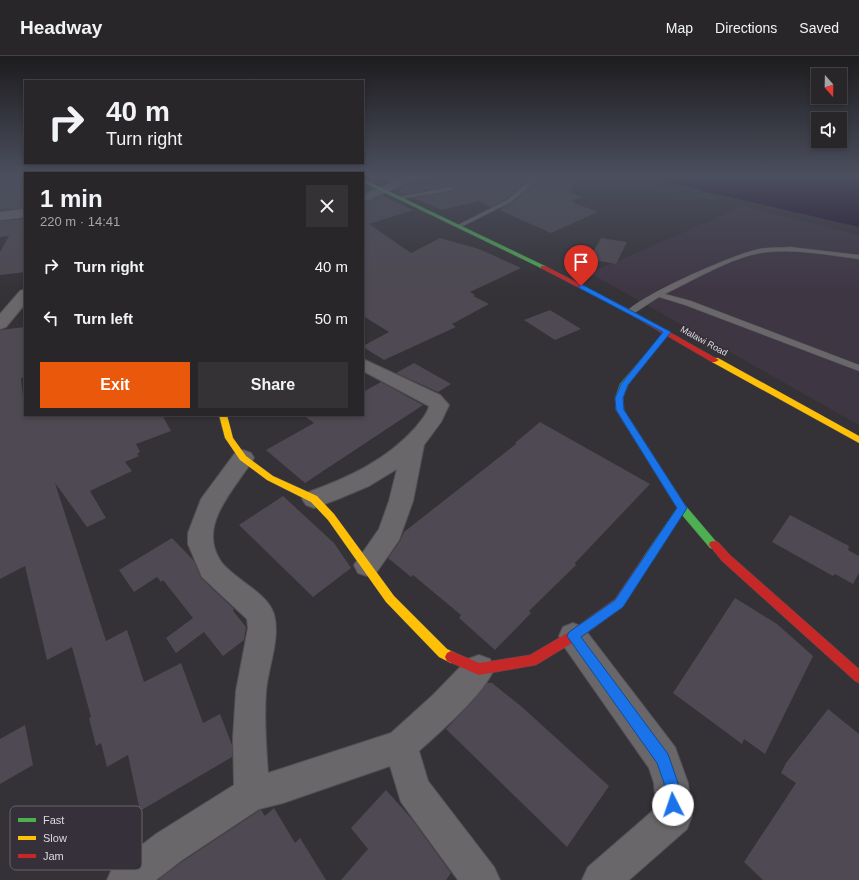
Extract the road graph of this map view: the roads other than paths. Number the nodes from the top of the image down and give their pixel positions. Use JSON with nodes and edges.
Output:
{"nodes":[{"id":1,"x":21,"y":213,"type":"edge"},
{"id":2,"x":434,"y":213,"type":"edge"},
{"id":3,"x":486,"y":213,"type":"edge"},
{"id":4,"x":0,"y":216,"type":"edge"},
{"id":5,"x":459,"y":226,"type":"junction"},
{"id":6,"x":859,"y":257,"type":"edge"},
{"id":7,"x":658,"y":294,"type":"junction"},
{"id":8,"x":24,"y":295,"type":"edge"},
{"id":9,"x":630,"y":312,"type":"junction"},
{"id":10,"x":0,"y":324,"type":"edge"},
{"id":11,"x":667,"y":332,"type":"junction"},
{"id":12,"x":364,"y":364,"type":"edge"},
{"id":13,"x":859,"y":368,"type":"edge"},
{"id":14,"x":223,"y":416,"type":"edge"},
{"id":15,"x":859,"y":440,"type":"edge"},
{"id":16,"x":413,"y":446,"type":"junction"},
{"id":17,"x":243,"y":458,"type":"junction"},
{"id":18,"x":314,"y":499,"type":"junction"},
{"id":19,"x":682,"y":508,"type":"junction"},
{"id":20,"x":367,"y":565,"type":"junction"},
{"id":21,"x":573,"y":636,"type":"junction"},
{"id":22,"x":479,"y":669,"type":"junction"},
{"id":23,"x":859,"y":677,"type":"edge"},
{"id":24,"x":401,"y":746,"type":"junction"},
{"id":25,"x":252,"y":794,"type":"junction"},
{"id":26,"x":142,"y":868,"type":"edge"},
{"id":27,"x":139,"y":870,"type":"edge"},
{"id":28,"x":126,"y":880,"type":"edge"},
{"id":29,"x":482,"y":880,"type":"edge"},
{"id":30,"x":601,"y":880,"type":"edge"}],
"edges":[{"from":1,"to":4,"type":"street"},
{"from":2,"to":5,"type":"street","name":"Malawi Road"},
{"from":3,"to":5,"type":"lane"},
{"from":5,"to":9,"type":"street","name":"Malawi Road"},
{"from":6,"to":7,"type":"lane"},
{"from":7,"to":9,"type":"lane"},
{"from":7,"to":13,"type":"lane"},
{"from":8,"to":10,"type":"street"},
{"from":9,"to":11,"type":"street","name":"Malawi Road"},
{"from":11,"to":15,"type":"street","name":"Malawi Road"},
{"from":11,"to":19,"type":"street"},
{"from":12,"to":16,"type":"street"},
{"from":14,"to":17,"type":"street"},
{"from":16,"to":18,"type":"street"},
{"from":16,"to":20,"type":"street"},
{"from":17,"to":18,"type":"street"},
{"from":17,"to":25,"type":"street"},
{"from":18,"to":20,"type":"street"},
{"from":19,"to":21,"type":"street"},
{"from":19,"to":23,"type":"street"},
{"from":20,"to":22,"type":"street"},
{"from":21,"to":22,"type":"street"},
{"from":21,"to":30,"type":"street"},
{"from":22,"to":24,"type":"street"},
{"from":24,"to":25,"type":"street"},
{"from":24,"to":29,"type":"street"},
{"from":25,"to":26,"type":"street"},
{"from":27,"to":28,"type":"street"}]}
